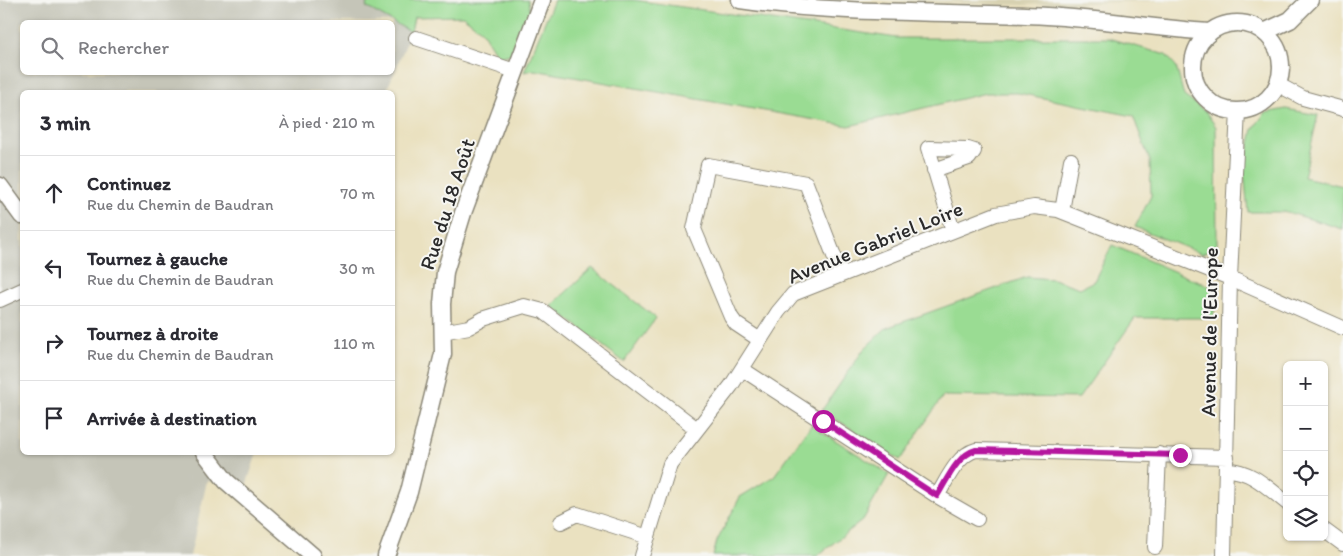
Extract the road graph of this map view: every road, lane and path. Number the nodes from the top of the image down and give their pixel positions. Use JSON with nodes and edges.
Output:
{"nodes":[{"id":1,"x":740,"y":0,"type":"edge"},
{"id":2,"x":1310,"y":0,"type":"edge"},
{"id":3,"x":539,"y":2,"type":"edge"},
{"id":4,"x":1209,"y":32,"type":"junction"},
{"id":5,"x":1264,"y":32,"type":"junction"},
{"id":6,"x":416,"y":38,"type":"dead end"},
{"id":7,"x":515,"y":71,"type":"junction"},
{"id":8,"x":1278,"y":84,"type":"junction"},
{"id":9,"x":1343,"y":109,"type":"edge"},
{"id":10,"x":1238,"y":110,"type":"junction"},
{"id":11,"x":1071,"y":160,"type":"dead end"},
{"id":12,"x":934,"y":170,"type":"dead end"},
{"id":13,"x":0,"y":186,"type":"edge"},
{"id":14,"x":1062,"y":211,"type":"junction"},
{"id":15,"x":20,"y":213,"type":"edge"},
{"id":16,"x":953,"y":231,"type":"junction"},
{"id":17,"x":841,"y":274,"type":"junction"},
{"id":18,"x":1230,"y":278,"type":"junction"},
{"id":19,"x":20,"y":291,"type":"edge"},
{"id":20,"x":0,"y":300,"type":"edge"},
{"id":21,"x":1343,"y":328,"type":"edge"},
{"id":22,"x":442,"y":332,"type":"junction"},
{"id":23,"x":760,"y":340,"type":"junction"},
{"id":24,"x":742,"y":369,"type":"junction"},
{"id":25,"x":697,"y":429,"type":"junction"},
{"id":26,"x":1160,"y":454,"type":"junction"},
{"id":27,"x":206,"y":455,"type":"edge"},
{"id":28,"x":1227,"y":464,"type":"junction"},
{"id":29,"x":937,"y":496,"type":"junction"},
{"id":30,"x":1283,"y":500,"type":"edge"},
{"id":31,"x":977,"y":518,"type":"dead end"},
{"id":32,"x":561,"y":522,"type":"dead end"},
{"id":33,"x":1328,"y":533,"type":"edge"},
{"id":34,"x":648,"y":537,"type":"junction"},
{"id":35,"x":1343,"y":544,"type":"edge"},
{"id":36,"x":1155,"y":548,"type":"dead end"},
{"id":37,"x":306,"y":554,"type":"edge"},
{"id":38,"x":386,"y":556,"type":"edge"},
{"id":39,"x":642,"y":556,"type":"edge"},
{"id":40,"x":1224,"y":556,"type":"edge"}],
"edges":[{"from":1,"to":4,"type":"street"},
{"from":2,"to":5,"type":"street"},
{"from":3,"to":7,"type":"street","name":"Rue du 18 Août"},
{"from":4,"to":5,"type":"street"},
{"from":4,"to":10,"type":"street"},
{"from":5,"to":8,"type":"street"},
{"from":6,"to":7,"type":"street"},
{"from":7,"to":22,"type":"street","name":"Rue du 18 Août"},
{"from":8,"to":9,"type":"street"},
{"from":8,"to":10,"type":"street"},
{"from":10,"to":18,"type":"street","name":"Avenue de l'Europe"},
{"from":11,"to":14,"type":"street"},
{"from":12,"to":16,"type":"street"},
{"from":13,"to":15,"type":"street"},
{"from":14,"to":16,"type":"street","name":"Avenue Gabriel Loire"},
{"from":14,"to":18,"type":"street","name":"Avenue Gabriel Loire"},
{"from":16,"to":17,"type":"street","name":"Avenue Gabriel Loire"},
{"from":17,"to":23,"type":"street","name":"Avenue Gabriel Loire"},
{"from":17,"to":23,"type":"street"},
{"from":18,"to":21,"type":"street","name":"Avenue Gabriel Loire"},
{"from":18,"to":28,"type":"street","name":"Avenue de l'Europe"},
{"from":19,"to":20,"type":"street"},
{"from":22,"to":25,"type":"street"},
{"from":22,"to":38,"type":"street","name":"Rue du 18 Août"},
{"from":23,"to":24,"type":"street","name":"Avenue Gabriel Loire"},
{"from":24,"to":25,"type":"street","name":"Avenue Gabriel Loire"},
{"from":24,"to":29,"type":"street"},
{"from":25,"to":34,"type":"street","name":"Avenue Gabriel Loire"},
{"from":26,"to":28,"type":"street"},
{"from":26,"to":29,"type":"street"},
{"from":26,"to":36,"type":"street"},
{"from":27,"to":37,"type":"street"},
{"from":28,"to":30,"type":"street"},
{"from":28,"to":40,"type":"street","name":"Avenue de l'Europe"},
{"from":29,"to":31,"type":"street"},
{"from":32,"to":34,"type":"street"},
{"from":33,"to":35,"type":"street"},
{"from":34,"to":39,"type":"street","name":"Avenue Gabriel Loire"}]}
